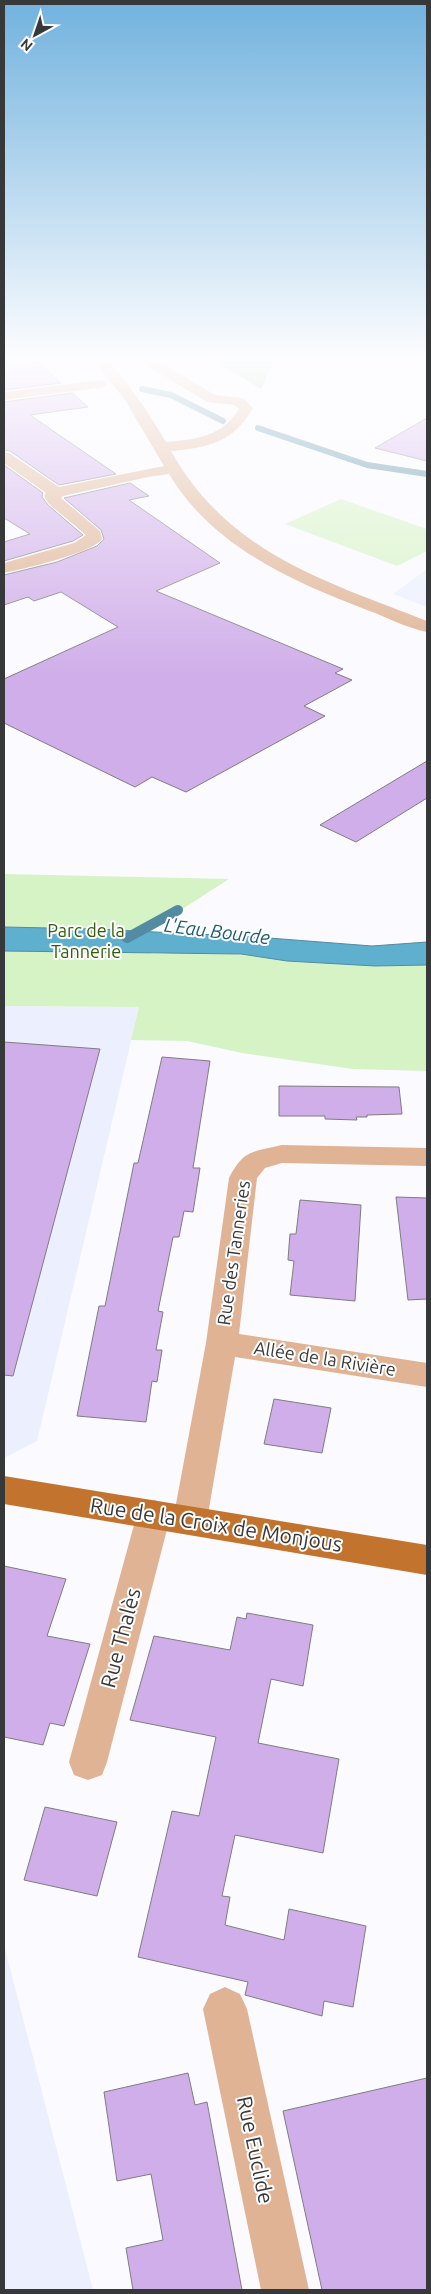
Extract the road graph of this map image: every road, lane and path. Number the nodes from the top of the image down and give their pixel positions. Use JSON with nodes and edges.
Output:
{"nodes":[{"id":1,"x":9,"y":463,"type":"edge"},
{"id":2,"x":171,"y":463,"type":"edge"},
{"id":3,"x":174,"y":469,"type":"junction"},
{"id":4,"x":58,"y":492,"type":"junction"},
{"id":5,"x":4,"y":568,"type":"edge"},
{"id":6,"x":427,"y":626,"type":"edge"},
{"id":7,"x":427,"y":1156,"type":"edge"},
{"id":8,"x":222,"y":1343,"type":"junction"},
{"id":9,"x":427,"y":1375,"type":"edge"},
{"id":10,"x":4,"y":1490,"type":"edge"},
{"id":11,"x":154,"y":1514,"type":"junction"},
{"id":12,"x":190,"y":1520,"type":"junction"},
{"id":13,"x":427,"y":1560,"type":"edge"},
{"id":14,"x":88,"y":1762,"type":"dead end"},
{"id":15,"x":225,"y":2009,"type":"dead end"},
{"id":16,"x":285,"y":2290,"type":"edge"}],
"edges":[{"from":1,"to":4,"type":"street"},
{"from":2,"to":3,"type":"street"},
{"from":3,"to":4,"type":"street"},
{"from":3,"to":6,"type":"street"},
{"from":4,"to":5,"type":"street"},
{"from":7,"to":8,"type":"street","name":"Rue des Tanneries"},
{"from":8,"to":9,"type":"street","name":"Allée de la Rivière"},
{"from":8,"to":12,"type":"street","name":"Rue des Tanneries"},
{"from":10,"to":11,"type":"main road","name":"Rue de la Croix de Monjous"},
{"from":11,"to":12,"type":"main road","name":"Rue de la Croix de Monjous"},
{"from":11,"to":14,"type":"street","name":"Rue Thalès"},
{"from":12,"to":13,"type":"main road","name":"Rue de la Croix de Monjous"},
{"from":15,"to":16,"type":"street","name":"Rue Euclide"}]}
